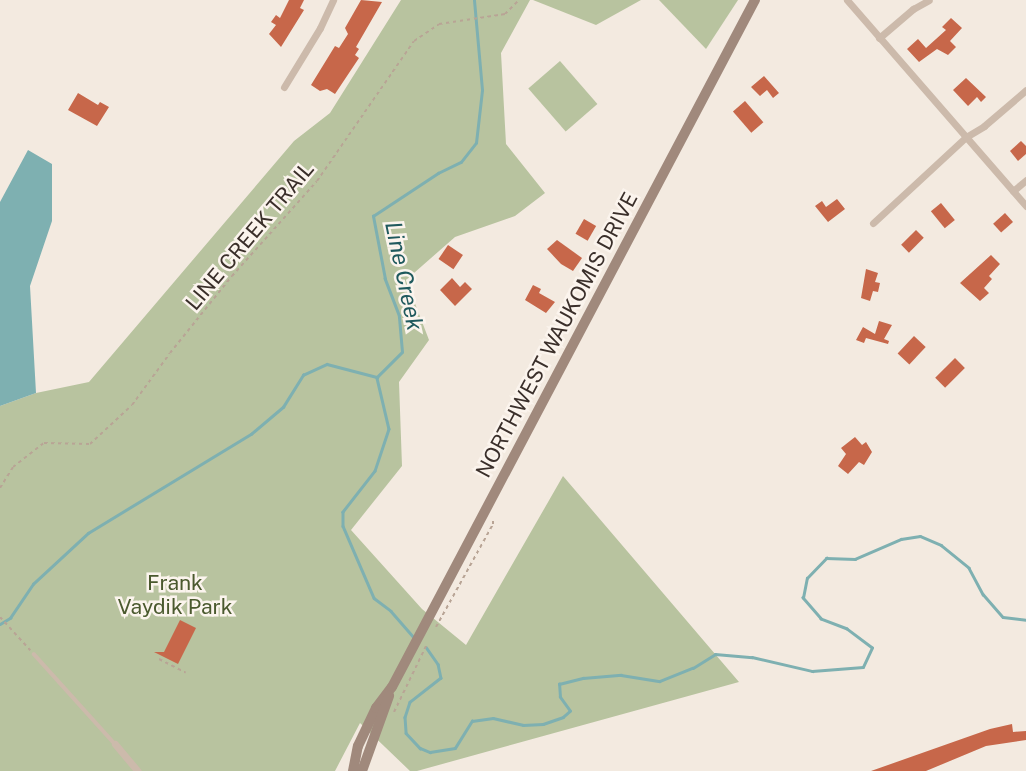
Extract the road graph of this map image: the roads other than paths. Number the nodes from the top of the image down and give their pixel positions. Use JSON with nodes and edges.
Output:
{"nodes":[{"id":1,"x":333,"y":0,"type":"edge"},
{"id":2,"x":755,"y":0,"type":"edge"},
{"id":3,"x":847,"y":0,"type":"edge"},
{"id":4,"x":929,"y":0,"type":"edge"},
{"id":5,"x":879,"y":38,"type":"junction"},
{"id":6,"x":284,"y":87,"type":"dead end"},
{"id":7,"x":1026,"y":90,"type":"edge"},
{"id":8,"x":966,"y":137,"type":"junction"},
{"id":9,"x":1026,"y":180,"type":"edge"},
{"id":10,"x":1013,"y":191,"type":"junction"},
{"id":11,"x":1026,"y":206,"type":"edge"},
{"id":12,"x":873,"y":223,"type":"dead end"},
{"id":13,"x":34,"y":654,"type":"road end"},
{"id":14,"x":392,"y":687,"type":"junction"},
{"id":15,"x":115,"y":744,"type":"joint"},
{"id":16,"x":138,"y":771,"type":"edge"},
{"id":17,"x":353,"y":771,"type":"edge"},
{"id":18,"x":362,"y":771,"type":"edge"}],
"edges":[{"from":1,"to":6,"type":"street"},
{"from":2,"to":14,"type":"main road","name":"NORTHWEST WAUKOMIS DRIVE"},
{"from":3,"to":5,"type":"street"},
{"from":4,"to":5,"type":"street"},
{"from":5,"to":8,"type":"street"},
{"from":7,"to":8,"type":"street"},
{"from":8,"to":10,"type":"street"},
{"from":8,"to":12,"type":"street"},
{"from":9,"to":10,"type":"street"},
{"from":10,"to":11,"type":"street"},
{"from":13,"to":15,"type":"lane"},
{"from":14,"to":17,"type":"main road","name":"NORTHWEST WAUKOMIS DRIVE"},
{"from":14,"to":18,"type":"main road","name":"NORTHWEST WAUKOMIS DRIVE"},
{"from":15,"to":16,"type":"street"}]}
